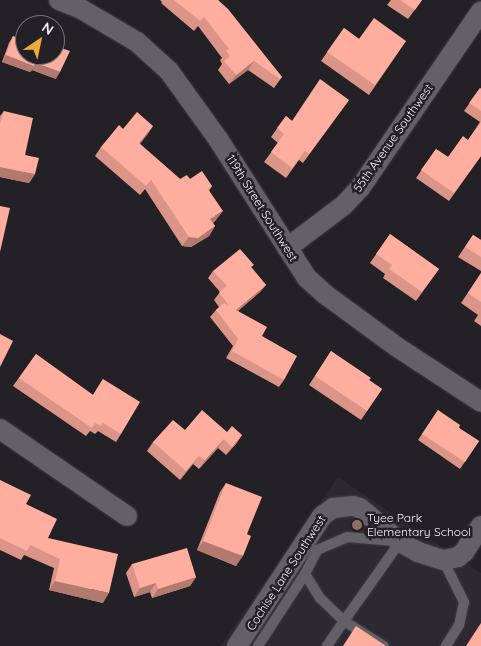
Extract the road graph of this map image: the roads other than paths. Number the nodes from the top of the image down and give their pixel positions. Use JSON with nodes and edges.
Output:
{"nodes":[{"id":1,"x":59,"y":0,"type":"edge"},
{"id":2,"x":481,"y":10,"type":"edge"},
{"id":3,"x":287,"y":248,"type":"junction"},
{"id":4,"x":481,"y":402,"type":"edge"},
{"id":5,"x":0,"y":429,"type":"edge"},
{"id":6,"x":127,"y":516,"type":"dead end"},
{"id":7,"x":481,"y":526,"type":"edge"},
{"id":8,"x":400,"y":542,"type":"junction"},
{"id":9,"x":443,"y":560,"type":"junction"},
{"id":10,"x":306,"y":574,"type":"junction"},
{"id":11,"x":344,"y":621,"type":"junction"},
{"id":12,"x":237,"y":646,"type":"edge"},
{"id":13,"x":258,"y":646,"type":"edge"},
{"id":14,"x":328,"y":646,"type":"edge"},
{"id":15,"x":384,"y":646,"type":"edge"},
{"id":16,"x":446,"y":646,"type":"edge"}],
"edges":[{"from":1,"to":3,"type":"street","name":"119th Street Southwest"},
{"from":2,"to":3,"type":"street","name":"55th Avenue Southwest"},
{"from":3,"to":4,"type":"street","name":"119th Street Southwest"},
{"from":5,"to":6,"type":"street"},
{"from":7,"to":9,"type":"street"},
{"from":8,"to":9,"type":"street","name":"Cochise Lane Southwest"},
{"from":8,"to":10,"type":"lane"},
{"from":8,"to":11,"type":"lane"},
{"from":8,"to":12,"type":"street","name":"Cochise Lane Southwest"},
{"from":9,"to":16,"type":"lane"},
{"from":10,"to":11,"type":"lane"},
{"from":10,"to":13,"type":"lane"},
{"from":11,"to":14,"type":"lane"},
{"from":11,"to":15,"type":"lane"}]}
